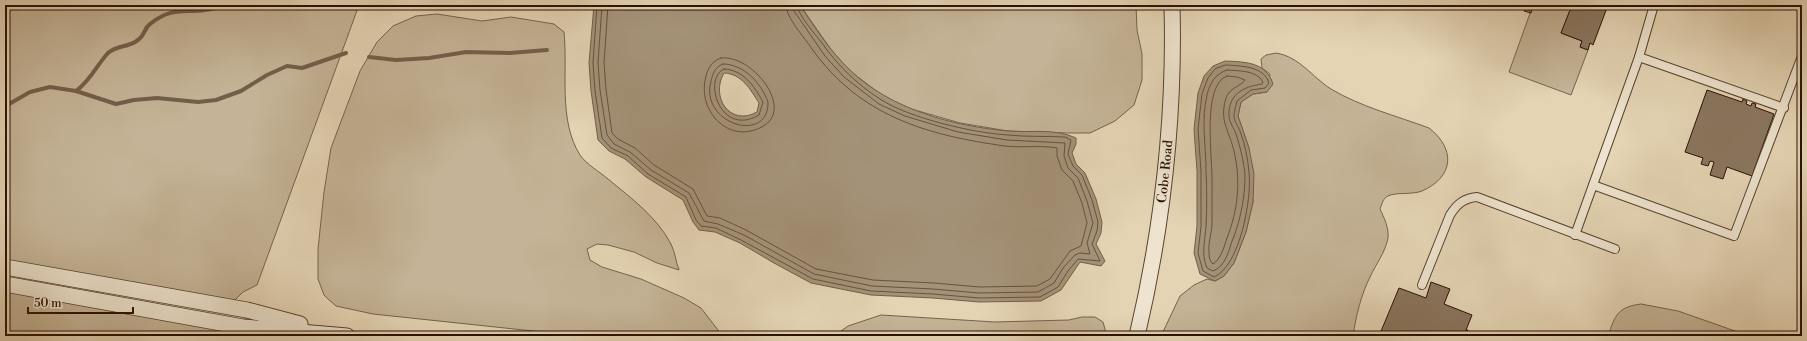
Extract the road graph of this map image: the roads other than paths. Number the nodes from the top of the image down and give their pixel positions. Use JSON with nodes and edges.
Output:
{"nodes":[{"id":1,"x":1172,"y":5,"type":"edge"},
{"id":2,"x":1654,"y":5,"type":"edge"},
{"id":3,"x":1802,"y":56,"type":"edge"},
{"id":4,"x":1639,"y":57,"type":"junction"},
{"id":5,"x":1784,"y":108,"type":"junction"},
{"id":6,"x":1593,"y":185,"type":"junction"},
{"id":7,"x":1575,"y":235,"type":"junction"},
{"id":8,"x":1615,"y":249,"type":"dead end"},
{"id":9,"x":5,"y":267,"type":"edge"},
{"id":10,"x":5,"y":284,"type":"edge"},
{"id":11,"x":1422,"y":285,"type":"dead end"},
{"id":12,"x":228,"y":307,"type":"junction"},
{"id":13,"x":225,"y":323,"type":"junction"},
{"id":14,"x":342,"y":335,"type":"edge"},
{"id":15,"x":1137,"y":336,"type":"edge"}],
"edges":[{"from":1,"to":15,"type":"street","name":"Cobe Road"},
{"from":2,"to":4,"type":"lane"},
{"from":3,"to":5,"type":"lane"},
{"from":4,"to":5,"type":"lane"},
{"from":4,"to":6,"type":"lane"},
{"from":5,"to":6,"type":"lane"},
{"from":6,"to":7,"type":"lane"},
{"from":7,"to":8,"type":"lane"},
{"from":7,"to":11,"type":"lane"},
{"from":9,"to":12,"type":"street"},
{"from":10,"to":13,"type":"street"},
{"from":12,"to":13,"type":"lane"},
{"from":12,"to":14,"type":"street"},
{"from":13,"to":14,"type":"street"}]}
